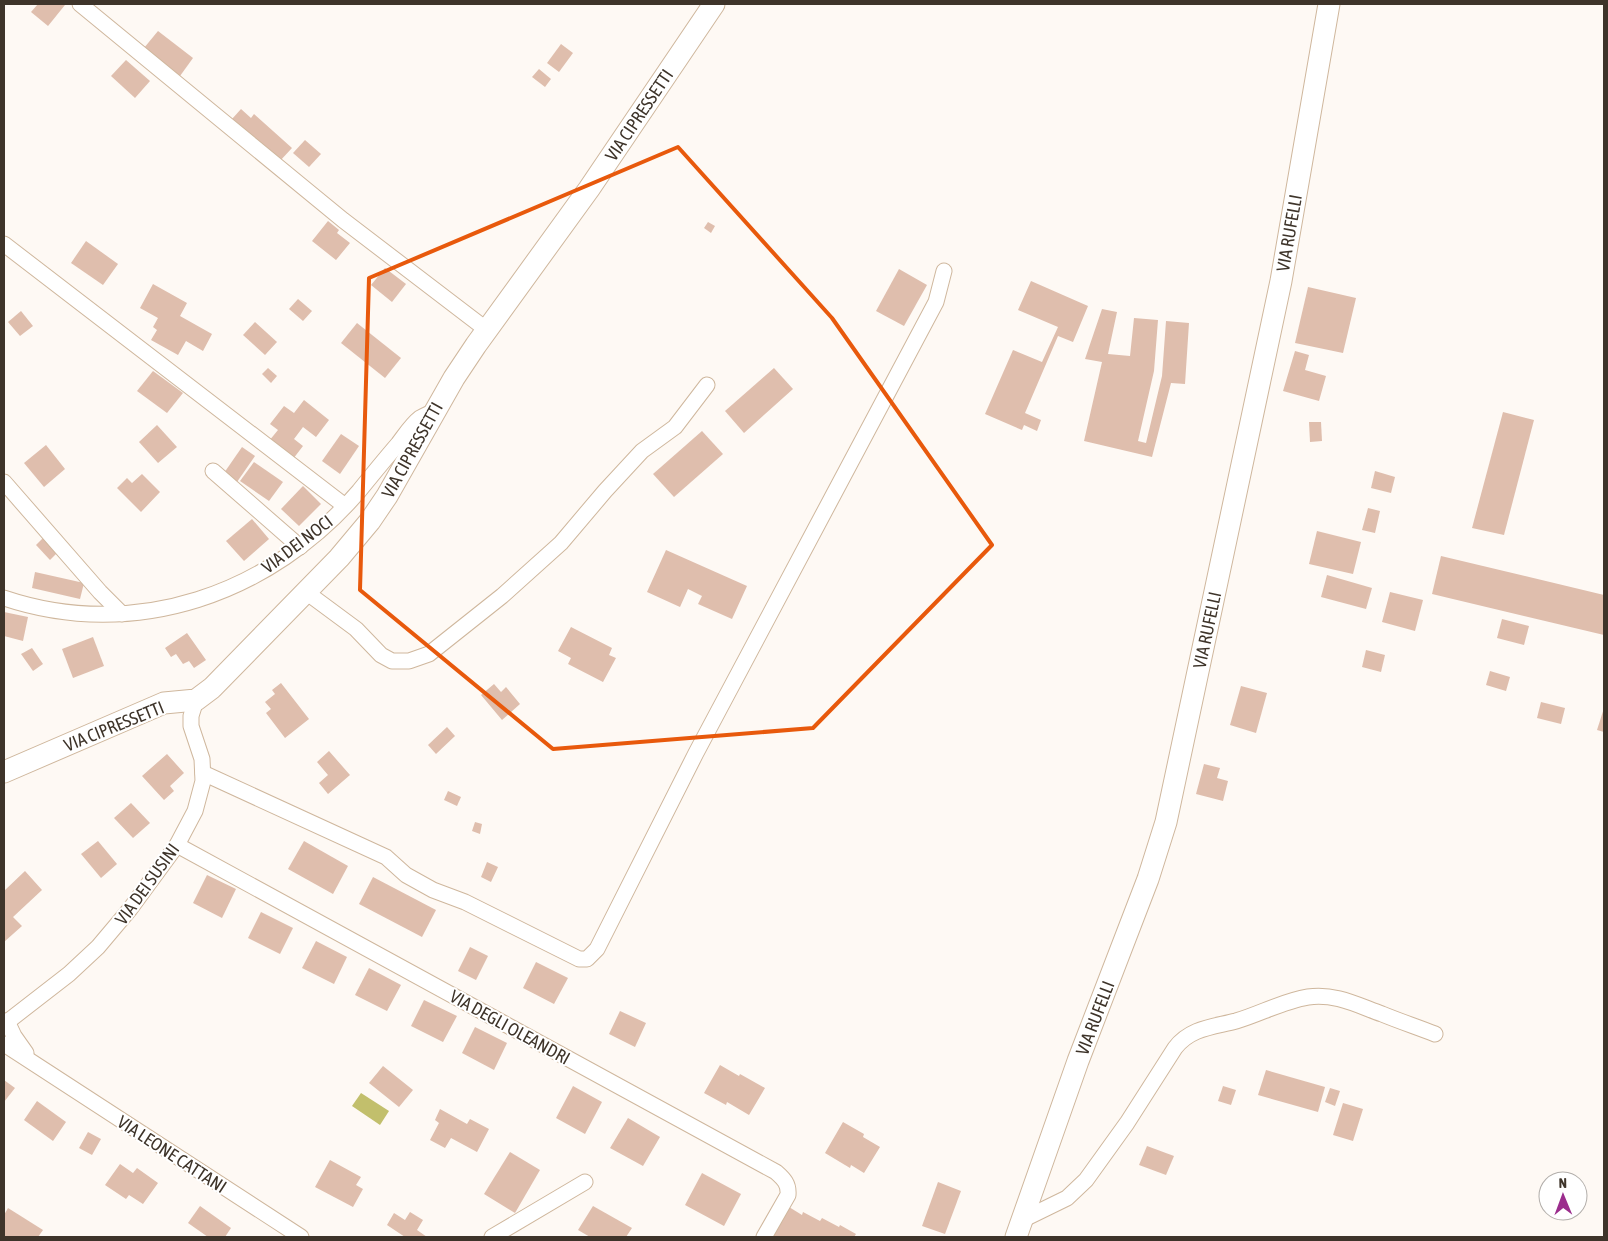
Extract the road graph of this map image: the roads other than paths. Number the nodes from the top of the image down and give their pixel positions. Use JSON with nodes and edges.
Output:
{"nodes":[{"id":1,"x":80,"y":4,"type":"edge"},
{"id":2,"x":714,"y":4,"type":"edge"},
{"id":3,"x":1329,"y":4,"type":"edge"},
{"id":4,"x":4,"y":244,"type":"edge"},
{"id":5,"x":944,"y":271,"type":"dead end"},
{"id":6,"x":487,"y":330,"type":"junction"},
{"id":7,"x":707,"y":385,"type":"dead end"},
{"id":8,"x":434,"y":412,"type":"junction"},
{"id":9,"x":213,"y":471,"type":"dead end"},
{"id":10,"x":4,"y":482,"type":"edge"},
{"id":11,"x":345,"y":506,"type":"junction"},
{"id":12,"x":300,"y":547,"type":"junction"},
{"id":13,"x":306,"y":592,"type":"junction"},
{"id":14,"x":4,"y":598,"type":"edge"},
{"id":15,"x":122,"y":614,"type":"junction"},
{"id":16,"x":196,"y":700,"type":"junction"},
{"id":17,"x":4,"y":772,"type":"edge"},
{"id":18,"x":203,"y":773,"type":"junction"},
{"id":19,"x":178,"y":845,"type":"junction"},
{"id":20,"x":6,"y":1022,"type":"edge"},
{"id":21,"x":1435,"y":1034,"type":"dead end"},
{"id":22,"x":4,"y":1044,"type":"edge"},
{"id":23,"x":43,"y":1070,"type":"junction"},
{"id":24,"x":586,"y":1182,"type":"dead end"},
{"id":25,"x":1019,"y":1229,"type":"edge"},
{"id":26,"x":301,"y":1237,"type":"edge"},
{"id":27,"x":492,"y":1237,"type":"edge"},
{"id":28,"x":764,"y":1237,"type":"edge"}],
"edges":[{"from":1,"to":6,"type":"street"},
{"from":2,"to":6,"type":"street","name":"VIA CIPRESSETTI"},
{"from":3,"to":25,"type":"street","name":"VIA RUFELLI"},
{"from":4,"to":11,"type":"street"},
{"from":5,"to":18,"type":"street"},
{"from":6,"to":8,"type":"street","name":"VIA CIPRESSETTI"},
{"from":7,"to":13,"type":"street"},
{"from":8,"to":11,"type":"street","name":"VIA DEI NOCI"},
{"from":8,"to":13,"type":"street","name":"VIA CIPRESSETTI"},
{"from":9,"to":12,"type":"street"},
{"from":10,"to":15,"type":"street"},
{"from":11,"to":12,"type":"street","name":"VIA DEI NOCI"},
{"from":12,"to":15,"type":"street","name":"VIA DEI NOCI"},
{"from":13,"to":16,"type":"street","name":"VIA CIPRESSETTI"},
{"from":14,"to":15,"type":"street","name":"VIA DEI NOCI"},
{"from":16,"to":17,"type":"street","name":"VIA CIPRESSETTI"},
{"from":16,"to":18,"type":"street","name":"VIA DEI SUSINI"},
{"from":18,"to":19,"type":"street","name":"VIA DEI SUSINI"},
{"from":19,"to":20,"type":"street","name":"VIA DEI SUSINI"},
{"from":19,"to":28,"type":"street","name":"VIA DEGLI OLEANDRI"},
{"from":20,"to":23,"type":"street","name":"VIA LEONE CATTANI"},
{"from":21,"to":25,"type":"street"},
{"from":22,"to":23,"type":"street","name":"VIA LEONE CATTANI"},
{"from":23,"to":26,"type":"street","name":"VIA LEONE CATTANI"},
{"from":24,"to":27,"type":"street"}]}
